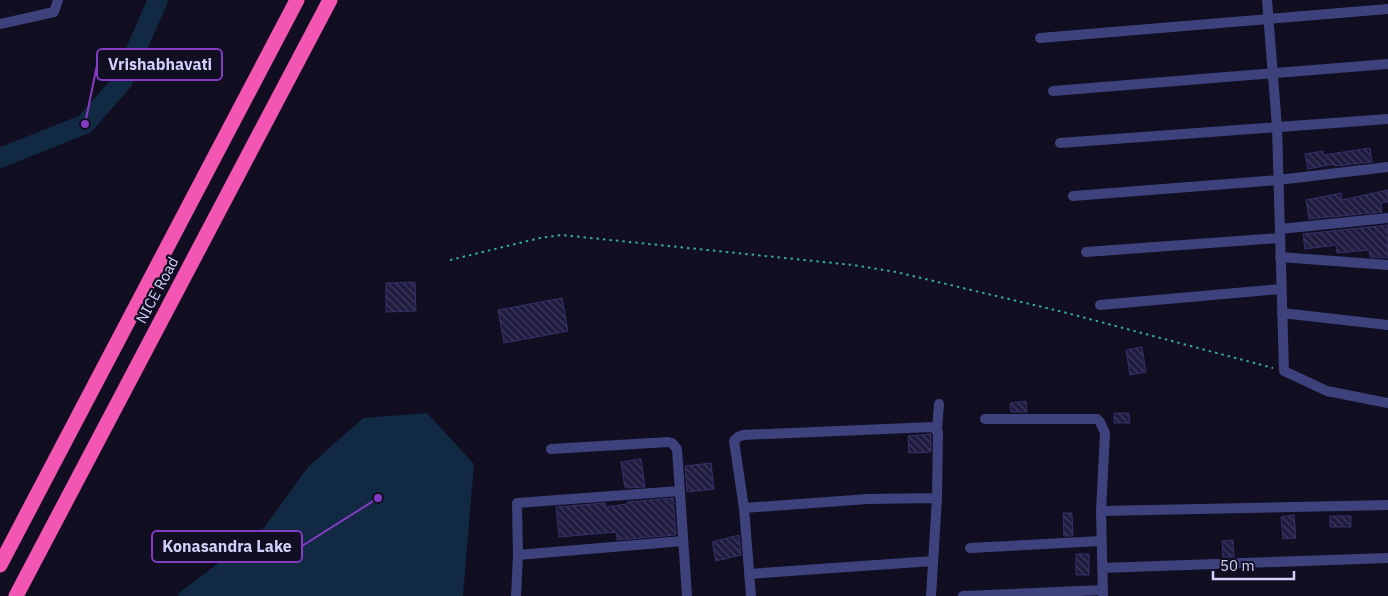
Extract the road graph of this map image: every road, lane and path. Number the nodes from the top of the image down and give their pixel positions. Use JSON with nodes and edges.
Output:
{"nodes":[{"id":1,"x":58,"y":0,"type":"edge"},
{"id":2,"x":297,"y":0,"type":"edge"},
{"id":3,"x":330,"y":0,"type":"edge"},
{"id":4,"x":1268,"y":0,"type":"edge"},
{"id":5,"x":1388,"y":9,"type":"edge"},
{"id":6,"x":1269,"y":19,"type":"junction"},
{"id":7,"x":0,"y":24,"type":"edge"},
{"id":8,"x":1040,"y":38,"type":"dead end"},
{"id":9,"x":1388,"y":64,"type":"edge"},
{"id":10,"x":1273,"y":73,"type":"junction"},
{"id":11,"x":1053,"y":91,"type":"dead end"},
{"id":12,"x":1388,"y":119,"type":"edge"},
{"id":13,"x":1277,"y":127,"type":"junction"},
{"id":14,"x":1060,"y":143,"type":"dead end"},
{"id":15,"x":1388,"y":167,"type":"edge"},
{"id":16,"x":1278,"y":180,"type":"junction"},
{"id":17,"x":1073,"y":196,"type":"dead end"},
{"id":18,"x":1388,"y":218,"type":"edge"},
{"id":19,"x":1280,"y":233,"type":"junction"},
{"id":20,"x":1086,"y":252,"type":"dead end"},
{"id":21,"x":1280,"y":257,"type":"junction"},
{"id":22,"x":450,"y":260,"type":"dead end"},
{"id":23,"x":1388,"y":265,"type":"edge"},
{"id":24,"x":1281,"y":289,"type":"junction"},
{"id":25,"x":1100,"y":305,"type":"dead end"},
{"id":26,"x":1282,"y":313,"type":"junction"},
{"id":27,"x":1388,"y":325,"type":"edge"},
{"id":28,"x":1284,"y":371,"type":"junction"},
{"id":29,"x":1388,"y":403,"type":"edge"},
{"id":30,"x":939,"y":404,"type":"dead end"},
{"id":31,"x":985,"y":420,"type":"dead end"},
{"id":32,"x":937,"y":430,"type":"junction"},
{"id":33,"x":551,"y":449,"type":"dead end"},
{"id":34,"x":678,"y":490,"type":"junction"},
{"id":35,"x":937,"y":498,"type":"junction"},
{"id":36,"x":1388,"y":505,"type":"edge"},
{"id":37,"x":744,"y":508,"type":"junction"},
{"id":38,"x":1100,"y":511,"type":"junction"},
{"id":39,"x":1101,"y":541,"type":"junction"},
{"id":40,"x":683,"y":542,"type":"junction"},
{"id":41,"x":970,"y":548,"type":"dead end"},
{"id":42,"x":518,"y":555,"type":"junction"},
{"id":43,"x":1388,"y":558,"type":"edge"},
{"id":44,"x":934,"y":561,"type":"junction"},
{"id":45,"x":0,"y":564,"type":"edge"},
{"id":46,"x":1102,"y":568,"type":"junction"},
{"id":47,"x":749,"y":574,"type":"junction"},
{"id":48,"x":1103,"y":593,"type":"edge"},
{"id":49,"x":16,"y":596,"type":"edge"},
{"id":50,"x":516,"y":596,"type":"edge"},
{"id":51,"x":687,"y":596,"type":"edge"},
{"id":52,"x":751,"y":596,"type":"edge"},
{"id":53,"x":932,"y":596,"type":"edge"},
{"id":54,"x":963,"y":596,"type":"edge"}],
"edges":[{"from":1,"to":7,"type":"street"},
{"from":2,"to":45,"type":"highway","name":"NICE Road"},
{"from":3,"to":49,"type":"highway","name":"NICE Road"},
{"from":4,"to":6,"type":"street"},
{"from":5,"to":6,"type":"street"},
{"from":6,"to":8,"type":"street"},
{"from":6,"to":10,"type":"street"},
{"from":9,"to":10,"type":"street"},
{"from":10,"to":11,"type":"street"},
{"from":10,"to":13,"type":"street"},
{"from":12,"to":13,"type":"street"},
{"from":13,"to":14,"type":"street"},
{"from":13,"to":16,"type":"street"},
{"from":15,"to":16,"type":"street"},
{"from":16,"to":17,"type":"street"},
{"from":16,"to":19,"type":"street"},
{"from":18,"to":19,"type":"street"},
{"from":19,"to":20,"type":"street"},
{"from":19,"to":21,"type":"street"},
{"from":21,"to":23,"type":"street"},
{"from":21,"to":24,"type":"street"},
{"from":22,"to":28,"type":"path"},
{"from":24,"to":25,"type":"street"},
{"from":24,"to":26,"type":"street"},
{"from":26,"to":27,"type":"street"},
{"from":26,"to":28,"type":"street"},
{"from":28,"to":29,"type":"street"},
{"from":30,"to":32,"type":"street"},
{"from":31,"to":38,"type":"street"},
{"from":32,"to":35,"type":"street"},
{"from":32,"to":37,"type":"street"},
{"from":33,"to":34,"type":"street"},
{"from":34,"to":40,"type":"street"},
{"from":34,"to":42,"type":"street"},
{"from":35,"to":37,"type":"street"},
{"from":35,"to":44,"type":"street"},
{"from":36,"to":38,"type":"street"},
{"from":37,"to":47,"type":"street"},
{"from":38,"to":39,"type":"street"},
{"from":39,"to":41,"type":"street"},
{"from":39,"to":46,"type":"street"},
{"from":40,"to":42,"type":"street"},
{"from":40,"to":51,"type":"street"},
{"from":42,"to":50,"type":"street"},
{"from":43,"to":46,"type":"street"},
{"from":44,"to":47,"type":"street"},
{"from":44,"to":53,"type":"street"},
{"from":46,"to":48,"type":"street"},
{"from":47,"to":52,"type":"street"},
{"from":48,"to":54,"type":"street"}]}
